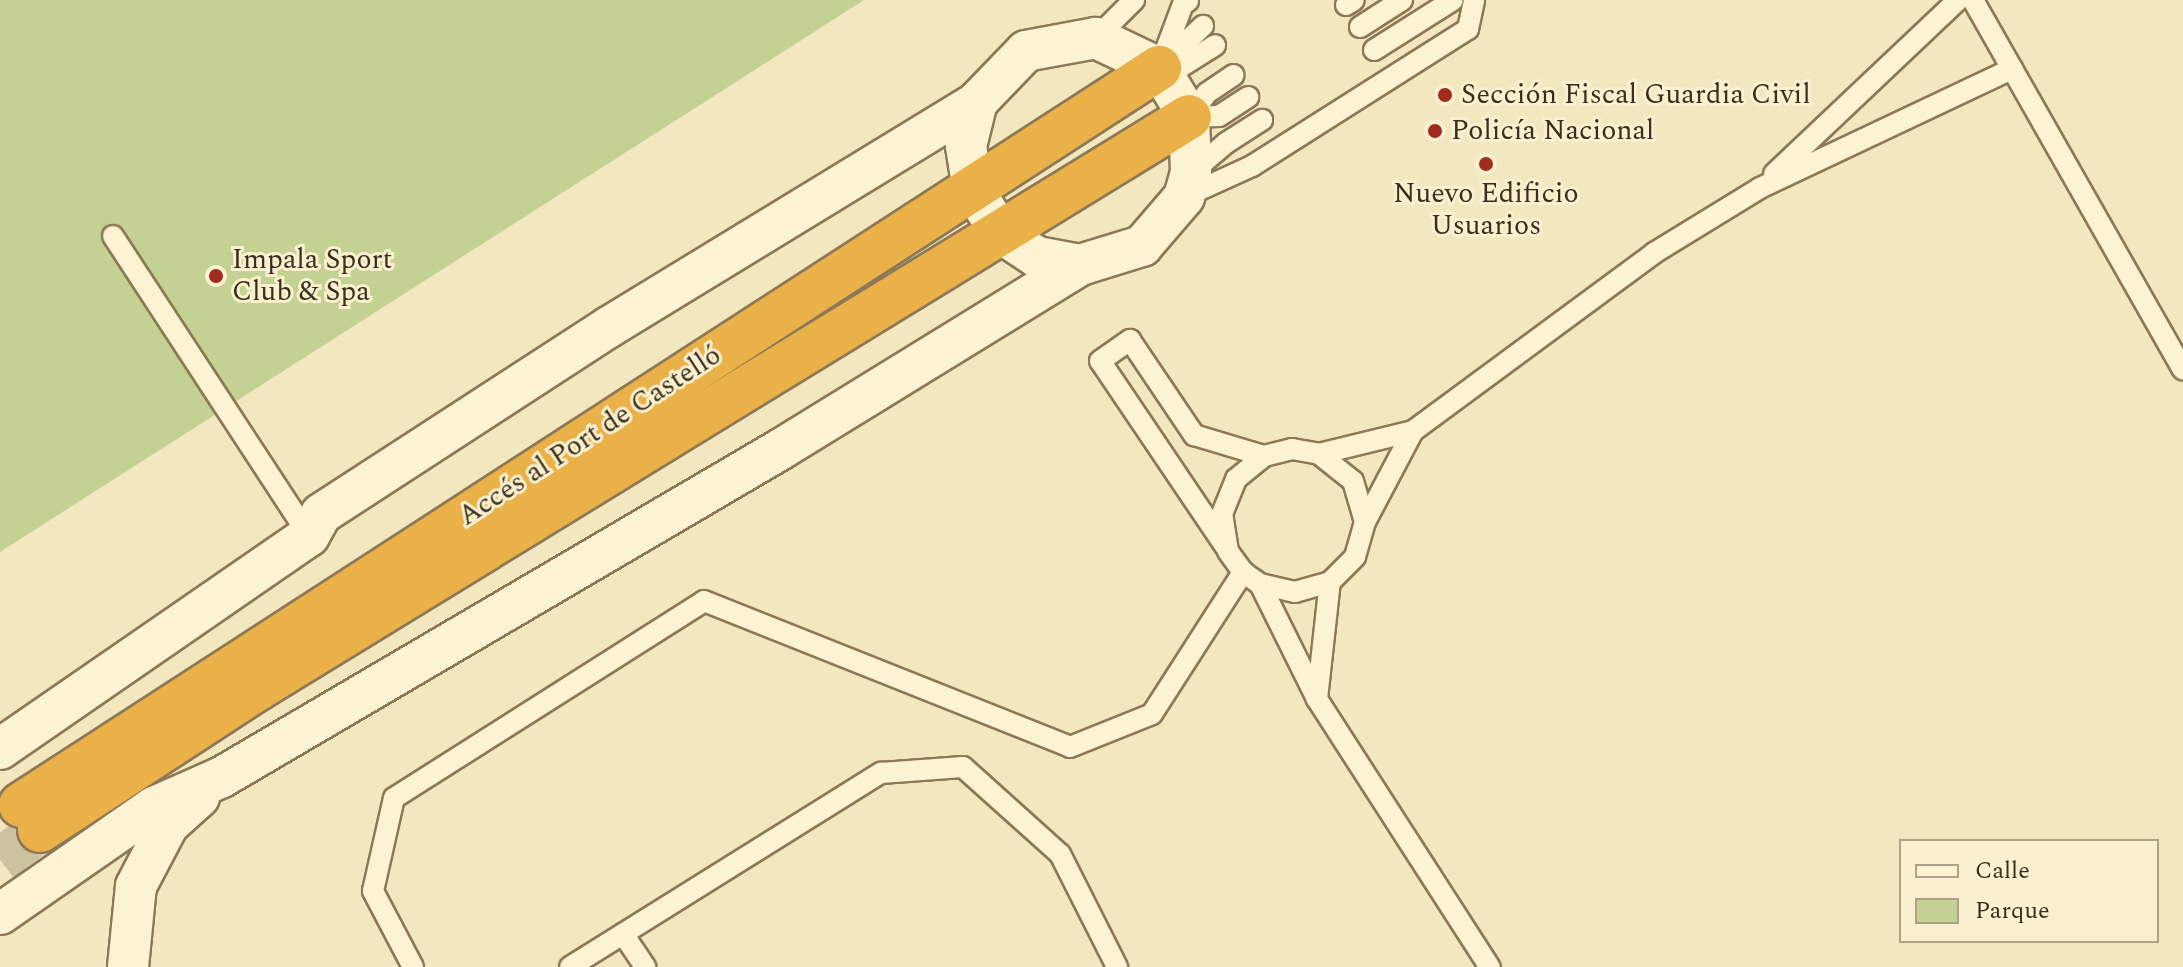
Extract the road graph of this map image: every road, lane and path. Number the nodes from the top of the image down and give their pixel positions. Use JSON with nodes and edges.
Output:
{"nodes":[{"id":1,"x":1134,"y":0,"type":"edge"},
{"id":2,"x":1402,"y":0,"type":"edge"},
{"id":3,"x":1453,"y":0,"type":"edge"},
{"id":4,"x":1474,"y":0,"type":"edge"},
{"id":5,"x":1958,"y":0,"type":"edge"},
{"id":6,"x":1973,"y":0,"type":"edge"},
{"id":7,"x":1188,"y":1,"type":"edge"},
{"id":8,"x":1203,"y":26,"type":"dead end"},
{"id":9,"x":1360,"y":27,"type":"dead end"},
{"id":10,"x":1096,"y":38,"type":"junction"},
{"id":11,"x":1215,"y":45,"type":"dead end"},
{"id":12,"x":1374,"y":50,"type":"dead end"},
{"id":13,"x":1159,"y":68,"type":"junction"},
{"id":14,"x":2012,"y":69,"type":"junction"},
{"id":15,"x":1234,"y":75,"type":"dead end"},
{"id":16,"x":1248,"y":97,"type":"dead end"},
{"id":17,"x":977,"y":102,"type":"junction"},
{"id":18,"x":1189,"y":117,"type":"junction"},
{"id":19,"x":1262,"y":120,"type":"dead end"},
{"id":20,"x":1188,"y":185,"type":"junction"},
{"id":21,"x":1760,"y":188,"type":"junction"},
{"id":22,"x":973,"y":190,"type":"junction"},
{"id":23,"x":1001,"y":233,"type":"junction"},
{"id":24,"x":113,"y":236,"type":"dead end"},
{"id":25,"x":1080,"y":265,"type":"junction"},
{"id":26,"x":2183,"y":369,"type":"edge"},
{"id":27,"x":1413,"y":431,"type":"junction"},
{"id":28,"x":1319,"y":454,"type":"junction"},
{"id":29,"x":1264,"y":456,"type":"junction"},
{"id":30,"x":1365,"y":522,"type":"junction"},
{"id":31,"x":309,"y":536,"type":"junction"},
{"id":32,"x":1228,"y":551,"type":"junction"},
{"id":33,"x":1251,"y":578,"type":"junction"},
{"id":34,"x":1330,"y":582,"type":"junction"},
{"id":35,"x":1317,"y":699,"type":"junction"},
{"id":36,"x":0,"y":749,"type":"edge"},
{"id":37,"x":222,"y":777,"type":"junction"},
{"id":38,"x":0,"y":914,"type":"edge"},
{"id":39,"x":623,"y":934,"type":"junction"},
{"id":40,"x":128,"y":967,"type":"edge"},
{"id":41,"x":413,"y":967,"type":"edge"},
{"id":42,"x":570,"y":967,"type":"edge"},
{"id":43,"x":645,"y":967,"type":"edge"},
{"id":44,"x":1117,"y":967,"type":"edge"},
{"id":45,"x":1490,"y":967,"type":"edge"}],
"edges":[{"from":1,"to":10,"type":"lane"},
{"from":2,"to":9,"type":"lane"},
{"from":3,"to":12,"type":"lane"},
{"from":4,"to":20,"type":"lane"},
{"from":5,"to":21,"type":"lane"},
{"from":6,"to":14,"type":"lane"},
{"from":7,"to":13,"type":"lane"},
{"from":8,"to":13,"type":"lane"},
{"from":10,"to":13,"type":"street"},
{"from":10,"to":17,"type":"street"},
{"from":11,"to":13,"type":"lane"},
{"from":13,"to":18,"type":"street"},
{"from":13,"to":22,"type":"highway","name":"Accés al Port de Castelló"},
{"from":14,"to":21,"type":"lane"},
{"from":14,"to":26,"type":"lane"},
{"from":15,"to":18,"type":"lane"},
{"from":16,"to":18,"type":"lane"},
{"from":17,"to":22,"type":"street"},
{"from":17,"to":31,"type":"street"},
{"from":18,"to":20,"type":"street"},
{"from":18,"to":23,"type":"highway","name":"Accés al Port de Castelló"},
{"from":19,"to":20,"type":"lane"},
{"from":20,"to":25,"type":"street"},
{"from":21,"to":27,"type":"lane"},
{"from":22,"to":23,"type":"street"},
{"from":22,"to":23,"type":"highway","name":"Accés al Port de Castelló"},
{"from":23,"to":25,"type":"street"},
{"from":24,"to":31,"type":"lane"},
{"from":25,"to":37,"type":"street"},
{"from":27,"to":28,"type":"lane"},
{"from":27,"to":30,"type":"lane"},
{"from":28,"to":29,"type":"lane"},
{"from":28,"to":30,"type":"lane"},
{"from":29,"to":32,"type":"lane"},
{"from":29,"to":32,"type":"lane"},
{"from":30,"to":34,"type":"lane"},
{"from":31,"to":36,"type":"street"},
{"from":32,"to":33,"type":"lane"},
{"from":33,"to":34,"type":"lane"},
{"from":33,"to":35,"type":"lane"},
{"from":33,"to":41,"type":"lane"},
{"from":34,"to":35,"type":"lane"},
{"from":35,"to":45,"type":"lane"},
{"from":37,"to":38,"type":"street"},
{"from":37,"to":40,"type":"street"},
{"from":39,"to":42,"type":"lane"},
{"from":39,"to":43,"type":"lane"},
{"from":39,"to":44,"type":"lane"}]}
